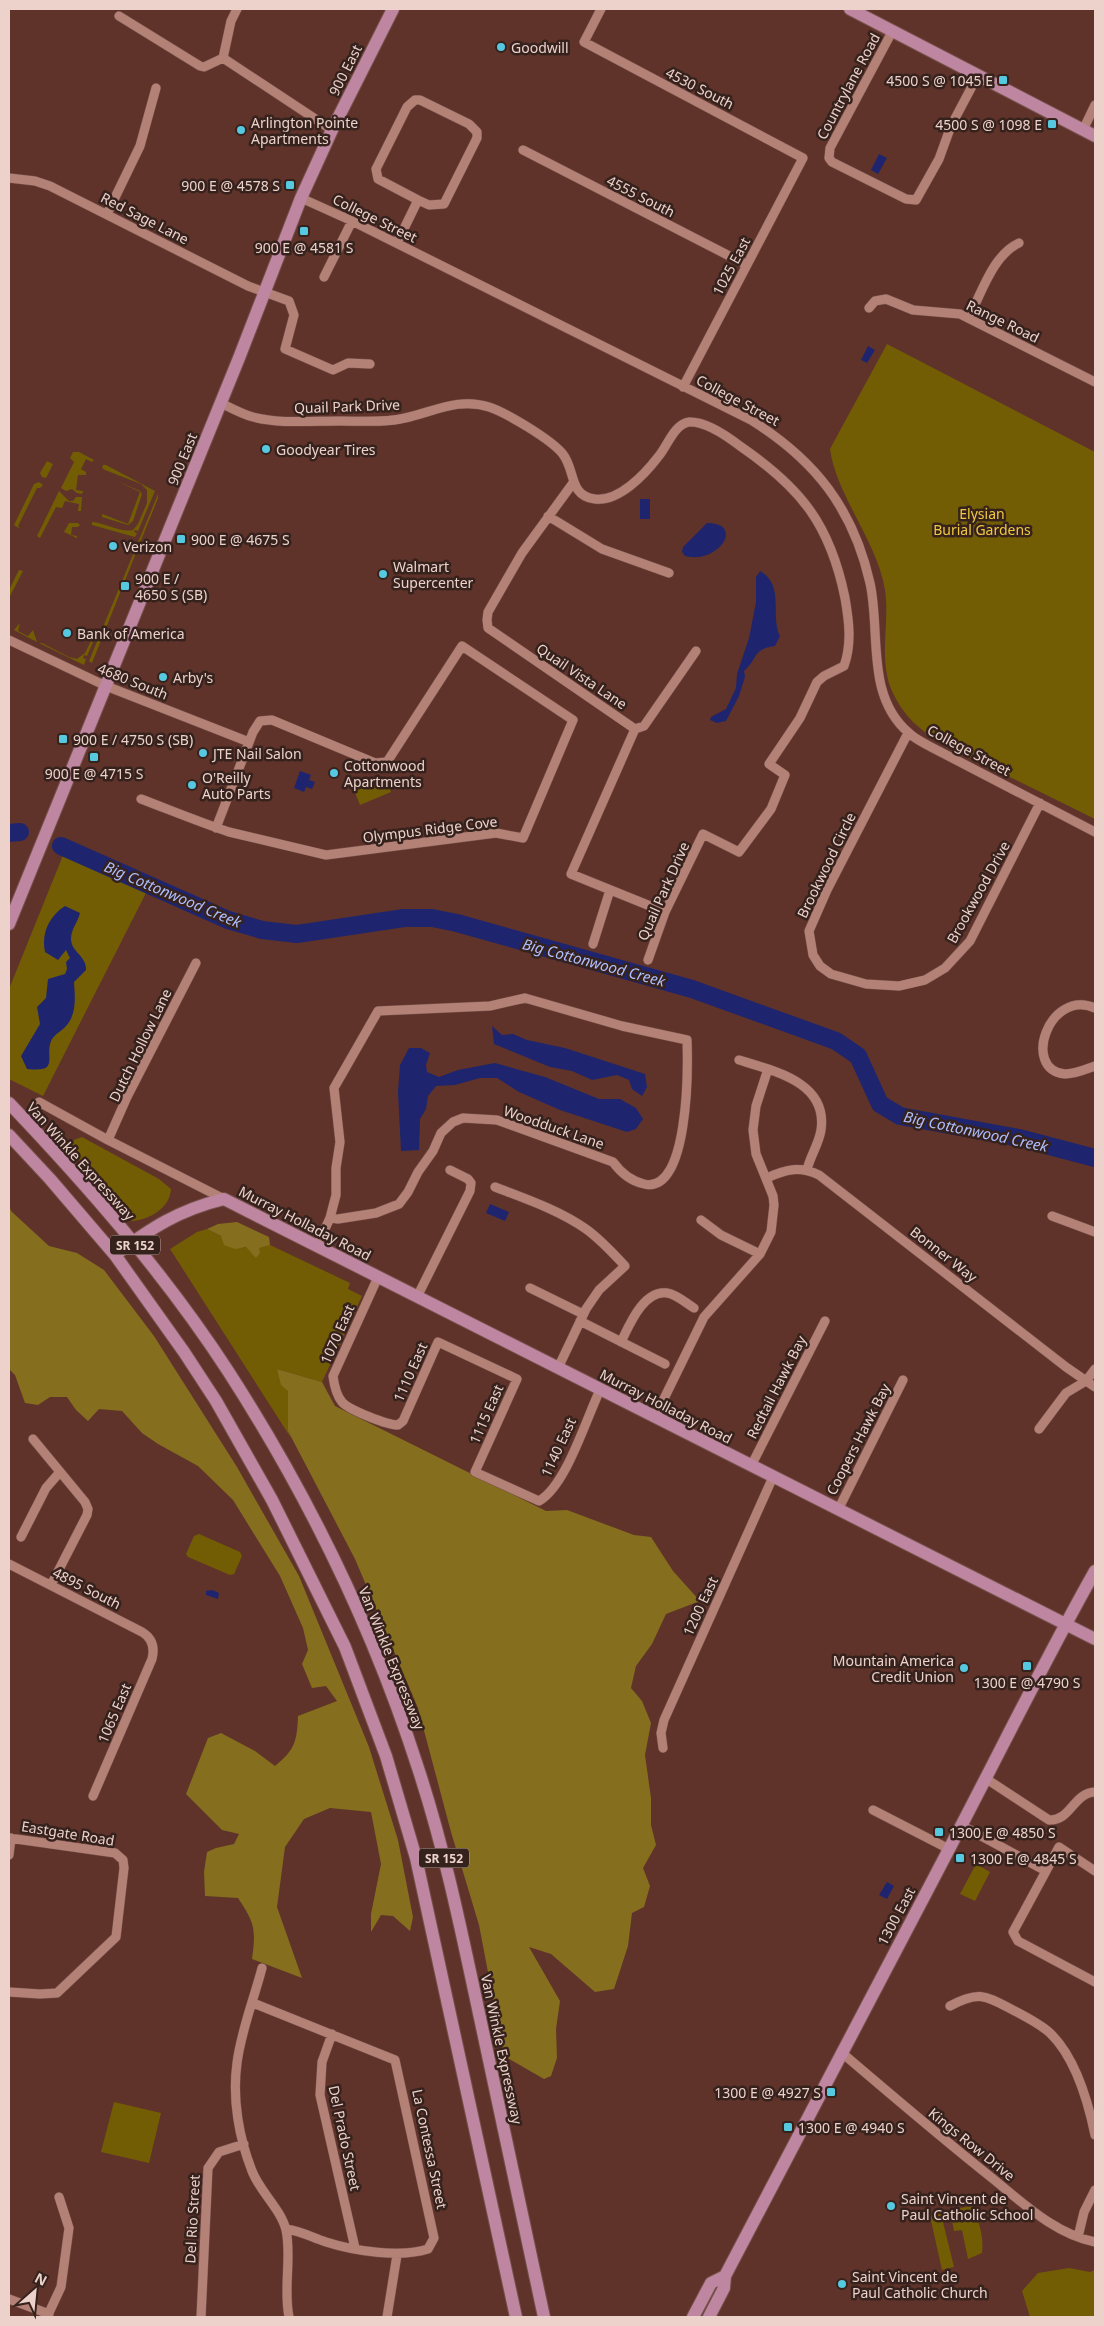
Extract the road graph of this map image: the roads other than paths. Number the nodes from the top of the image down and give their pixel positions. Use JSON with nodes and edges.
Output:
{"nodes":[{"id":1,"x":237,"y":9,"type":"edge"},
{"id":2,"x":393,"y":9,"type":"edge"},
{"id":3,"x":601,"y":9,"type":"edge"},
{"id":4,"x":855,"y":10,"type":"edge"},
{"id":5,"x":119,"y":16,"type":"dead end"},
{"id":6,"x":893,"y":30,"type":"junction"},
{"id":7,"x":223,"y":58,"type":"junction"},
{"id":8,"x":978,"y":75,"type":"junction"},
{"id":9,"x":156,"y":88,"type":"dead end"},
{"id":10,"x":1095,"y":105,"type":"edge"},
{"id":11,"x":332,"y":130,"type":"junction"},
{"id":12,"x":1083,"y":130,"type":"junction"},
{"id":13,"x":1095,"y":136,"type":"edge"},
{"id":14,"x":523,"y":150,"type":"dead end"},
{"id":15,"x":804,"y":158,"type":"joint"},
{"id":16,"x":9,"y":178,"type":"edge"},
{"id":17,"x":302,"y":198,"type":"junction"},
{"id":18,"x":418,"y":200,"type":"junction"},
{"id":19,"x":107,"y":214,"type":"junction"},
{"id":20,"x":352,"y":221,"type":"junction"},
{"id":21,"x":1019,"y":243,"type":"dead end"},
{"id":22,"x":397,"y":244,"type":"junction"},
{"id":23,"x":747,"y":265,"type":"junction"},
{"id":24,"x":324,"y":277,"type":"dead end"},
{"id":25,"x":266,"y":292,"type":"junction"},
{"id":26,"x":869,"y":308,"type":"dead end"},
{"id":27,"x":970,"y":317,"type":"junction"},
{"id":28,"x":370,"y":364,"type":"dead end"},
{"id":29,"x":1094,"y":378,"type":"edge"},
{"id":30,"x":683,"y":386,"type":"junction"},
{"id":31,"x":220,"y":403,"type":"junction"},
{"id":32,"x":573,"y":483,"type":"junction"},
{"id":33,"x":548,"y":516,"type":"junction"},
{"id":34,"x":669,"y":573,"type":"dead end"},
{"id":35,"x":9,"y":640,"type":"edge"},
{"id":36,"x":696,"y":651,"type":"dead end"},
{"id":37,"x":106,"y":686,"type":"junction"},
{"id":38,"x":635,"y":729,"type":"junction"},
{"id":39,"x":908,"y":733,"type":"junction"},
{"id":40,"x":249,"y":742,"type":"junction"},
{"id":41,"x":141,"y":799,"type":"dead end"},
{"id":42,"x":1040,"y":803,"type":"junction"},
{"id":43,"x":216,"y":828,"type":"junction"},
{"id":44,"x":1095,"y":832,"type":"edge"},
{"id":45,"x":610,"y":890,"type":"junction"},
{"id":46,"x":665,"y":912,"type":"junction"},
{"id":47,"x":9,"y":924,"type":"edge"},
{"id":48,"x":593,"y":944,"type":"dead end"},
{"id":49,"x":648,"y":960,"type":"dead end"},
{"id":50,"x":196,"y":963,"type":"dead end"},
{"id":51,"x":866,"y":984,"type":"joint"},
{"id":52,"x":1095,"y":1008,"type":"edge"},
{"id":53,"x":740,"y":1060,"type":"dead end"},
{"id":54,"x":1095,"y":1066,"type":"edge"},
{"id":55,"x":768,"y":1068,"type":"junction"},
{"id":56,"x":39,"y":1102,"type":"dead end"},
{"id":57,"x":9,"y":1103,"type":"edge"},
{"id":58,"x":9,"y":1135,"type":"edge"},
{"id":59,"x":108,"y":1140,"type":"junction"},
{"id":60,"x":450,"y":1170,"type":"dead end"},
{"id":61,"x":807,"y":1170,"type":"junction"},
{"id":62,"x":767,"y":1178,"type":"junction"},
{"id":63,"x":495,"y":1187,"type":"dead end"},
{"id":64,"x":224,"y":1199,"type":"junction"},
{"id":65,"x":1052,"y":1216,"type":"dead end"},
{"id":66,"x":330,"y":1218,"type":"junction"},
{"id":67,"x":701,"y":1220,"type":"dead end"},
{"id":68,"x":1095,"y":1232,"type":"edge"},
{"id":69,"x":132,"y":1242,"type":"junction"},
{"id":70,"x":317,"y":1246,"type":"junction"},
{"id":71,"x":760,"y":1254,"type":"junction"},
{"id":72,"x":115,"y":1255,"type":"junction"},
{"id":73,"x":378,"y":1277,"type":"junction"},
{"id":74,"x":530,"y":1288,"type":"dead end"},
{"id":75,"x":417,"y":1297,"type":"junction"},
{"id":76,"x":694,"y":1308,"type":"dead end"},
{"id":77,"x":582,"y":1318,"type":"junction"},
{"id":78,"x":825,"y":1321,"type":"dead end"},
{"id":79,"x":621,"y":1342,"type":"junction"},
{"id":80,"x":480,"y":1360,"type":"joint"},
{"id":81,"x":665,"y":1364,"type":"dead end"},
{"id":82,"x":558,"y":1368,"type":"junction"},
{"id":83,"x":1095,"y":1369,"type":"edge"},
{"id":84,"x":903,"y":1380,"type":"dead end"},
{"id":85,"x":1086,"y":1381,"type":"junction"},
{"id":86,"x":1095,"y":1387,"type":"edge"},
{"id":87,"x":600,"y":1390,"type":"junction"},
{"id":88,"x":655,"y":1418,"type":"junction"},
{"id":89,"x":398,"y":1425,"type":"joint"},
{"id":90,"x":1039,"y":1429,"type":"dead end"},
{"id":91,"x":33,"y":1439,"type":"dead end"},
{"id":92,"x":751,"y":1466,"type":"junction"},
{"id":93,"x":60,"y":1472,"type":"junction"},
{"id":94,"x":475,"y":1472,"type":"joint"},
{"id":95,"x":773,"y":1477,"type":"junction"},
{"id":96,"x":838,"y":1510,"type":"junction"},
{"id":97,"x":21,"y":1537,"type":"dead end"},
{"id":98,"x":9,"y":1564,"type":"edge"},
{"id":99,"x":1095,"y":1571,"type":"edge"},
{"id":100,"x":51,"y":1586,"type":"junction"},
{"id":101,"x":1065,"y":1625,"type":"junction"},
{"id":102,"x":150,"y":1639,"type":"joint"},
{"id":103,"x":1095,"y":1639,"type":"edge"},
{"id":104,"x":662,"y":1748,"type":"dead end"},
{"id":105,"x":985,"y":1778,"type":"junction"},
{"id":106,"x":1095,"y":1792,"type":"edge"},
{"id":107,"x":93,"y":1796,"type":"dead end"},
{"id":108,"x":873,"y":1810,"type":"dead end"},
{"id":109,"x":961,"y":1825,"type":"junction"},
{"id":110,"x":10,"y":1838,"type":"edge"},
{"id":111,"x":949,"y":1849,"type":"junction"},
{"id":112,"x":9,"y":1855,"type":"edge"},
{"id":113,"x":1046,"y":1871,"type":"junction"},
{"id":114,"x":1095,"y":1871,"type":"edge"},
{"id":115,"x":262,"y":1968,"type":"dead end"},
{"id":116,"x":1095,"y":1982,"type":"edge"},
{"id":117,"x":9,"y":1992,"type":"edge"},
{"id":118,"x":253,"y":2003,"type":"junction"},
{"id":119,"x":950,"y":2006,"type":"dead end"},
{"id":120,"x":332,"y":2034,"type":"junction"},
{"id":121,"x":842,"y":2052,"type":"junction"},
{"id":122,"x":1095,"y":2135,"type":"edge"},
{"id":123,"x":244,"y":2144,"type":"junction"},
{"id":124,"x":1095,"y":2190,"type":"edge"},
{"id":125,"x":60,"y":2197,"type":"dead end"},
{"id":126,"x":286,"y":2229,"type":"junction"},
{"id":127,"x":1078,"y":2237,"type":"junction"},
{"id":128,"x":1095,"y":2242,"type":"edge"},
{"id":129,"x":355,"y":2248,"type":"junction"},
{"id":130,"x":397,"y":2255,"type":"junction"},
{"id":131,"x":725,"y":2276,"type":"junction"},
{"id":132,"x":9,"y":2299,"type":"edge"},
{"id":133,"x":48,"y":2316,"type":"edge"},
{"id":134,"x":201,"y":2317,"type":"edge"},
{"id":135,"x":289,"y":2317,"type":"edge"},
{"id":136,"x":387,"y":2317,"type":"edge"},
{"id":137,"x":516,"y":2317,"type":"edge"},
{"id":138,"x":544,"y":2317,"type":"edge"},
{"id":139,"x":693,"y":2317,"type":"edge"},
{"id":140,"x":709,"y":2317,"type":"edge"}],
"edges":[{"from":1,"to":7,"type":"street"},
{"from":2,"to":11,"type":"main road","name":"900 East"},
{"from":3,"to":15,"type":"street","name":"4530 South"},
{"from":4,"to":6,"type":"main road"},
{"from":5,"to":7,"type":"street"},
{"from":6,"to":8,"type":"main road"},
{"from":6,"to":8,"type":"street","name":"Countrylane Road"},
{"from":7,"to":11,"type":"street"},
{"from":8,"to":12,"type":"main road"},
{"from":9,"to":19,"type":"street"},
{"from":10,"to":12,"type":"street"},
{"from":11,"to":17,"type":"main road","name":"900 East"},
{"from":12,"to":13,"type":"main road"},
{"from":14,"to":23,"type":"street","name":"4555 South"},
{"from":15,"to":23,"type":"street","name":"1025 East"},
{"from":16,"to":19,"type":"street","name":"Red Sage Lane"},
{"from":17,"to":20,"type":"street","name":"College Street"},
{"from":17,"to":25,"type":"main road","name":"900 East"},
{"from":18,"to":18,"type":"street"},
{"from":18,"to":22,"type":"street"},
{"from":19,"to":25,"type":"street","name":"Red Sage Lane"},
{"from":20,"to":22,"type":"street","name":"College Street"},
{"from":20,"to":24,"type":"street"},
{"from":21,"to":27,"type":"street"},
{"from":22,"to":30,"type":"street","name":"College Street"},
{"from":23,"to":30,"type":"street","name":"1025 East"},
{"from":25,"to":28,"type":"street","name":"Red Sage Lane"},
{"from":25,"to":31,"type":"main road","name":"900 East"},
{"from":26,"to":27,"type":"street","name":"Range Road"},
{"from":27,"to":29,"type":"street","name":"Range Road"},
{"from":30,"to":39,"type":"street","name":"College Street"},
{"from":31,"to":32,"type":"street","name":"Quail Park Drive"},
{"from":31,"to":37,"type":"main road","name":"900 East"},
{"from":32,"to":33,"type":"street","name":"Quail Vista Lane"},
{"from":32,"to":46,"type":"street","name":"Quail Park Drive"},
{"from":33,"to":34,"type":"street"},
{"from":33,"to":38,"type":"street","name":"Quail Vista Lane"},
{"from":35,"to":37,"type":"street","name":"4680 South"},
{"from":36,"to":38,"type":"street"},
{"from":37,"to":40,"type":"street","name":"4680 South"},
{"from":37,"to":47,"type":"main road","name":"900 East"},
{"from":38,"to":45,"type":"street"},
{"from":39,"to":42,"type":"street","name":"College Street"},
{"from":39,"to":51,"type":"street","name":"Brookwood Circle"},
{"from":40,"to":43,"type":"street"},
{"from":40,"to":43,"type":"street","name":"Olympus Ridge Cove"},
{"from":41,"to":43,"type":"street","name":"Olympus Ridge Cove"},
{"from":42,"to":44,"type":"street","name":"College Street"},
{"from":42,"to":51,"type":"street","name":"Brookwood Drive"},
{"from":45,"to":46,"type":"street"},
{"from":45,"to":48,"type":"street"},
{"from":46,"to":49,"type":"street","name":"Quail Park Drive"},
{"from":50,"to":59,"type":"street","name":"Dutch Hollow Lane"},
{"from":52,"to":54,"type":"street"},
{"from":53,"to":55,"type":"street"},
{"from":55,"to":61,"type":"street"},
{"from":55,"to":62,"type":"street"},
{"from":56,"to":59,"type":"street","name":"Murray Holladay Road"},
{"from":57,"to":69,"type":"main road","name":"Van Winkle Expressway","number":"SR 152"},
{"from":58,"to":72,"type":"main road","number":"SR 152"},
{"from":59,"to":64,"type":"street","name":"Murray Holladay Road"},
{"from":60,"to":75,"type":"street"},
{"from":61,"to":62,"type":"street"},
{"from":61,"to":85,"type":"street","name":"Bonner Way"},
{"from":62,"to":71,"type":"street"},
{"from":63,"to":77,"type":"street"},
{"from":64,"to":69,"type":"main road","name":"Murray Holladay Road"},
{"from":64,"to":70,"type":"main road","name":"Murray Holladay Road"},
{"from":65,"to":68,"type":"street"},
{"from":66,"to":66,"type":"street","name":"Woodduck Lane"},
{"from":66,"to":70,"type":"street"},
{"from":67,"to":71,"type":"street"},
{"from":69,"to":72,"type":"main road","name":"Murray Holladay Road"},
{"from":69,"to":138,"type":"main road","name":"Van Winkle Expressway","number":"SR 152"},
{"from":70,"to":73,"type":"main road","name":"Murray Holladay Road"},
{"from":71,"to":88,"type":"street"},
{"from":72,"to":137,"type":"main road","number":"SR 152"},
{"from":73,"to":75,"type":"main road","name":"Murray Holladay Road"},
{"from":73,"to":89,"type":"street","name":"1070 East"},
{"from":74,"to":77,"type":"street"},
{"from":75,"to":82,"type":"main road","name":"Murray Holladay Road"},
{"from":76,"to":79,"type":"street"},
{"from":77,"to":79,"type":"street"},
{"from":77,"to":82,"type":"street"},
{"from":78,"to":92,"type":"street","name":"Redtail Hawk Bay"},
{"from":79,"to":81,"type":"street"},
{"from":80,"to":89,"type":"street","name":"1110 East"},
{"from":80,"to":94,"type":"street","name":"1115 East"},
{"from":82,"to":87,"type":"main road","name":"Murray Holladay Road"},
{"from":83,"to":85,"type":"street"},
{"from":84,"to":96,"type":"street","name":"Coopers Hawk Bay"},
{"from":85,"to":86,"type":"street","name":"Bonner Way"},
{"from":85,"to":90,"type":"street"},
{"from":87,"to":88,"type":"main road","name":"Murray Holladay Road"},
{"from":87,"to":94,"type":"street","name":"1140 East"},
{"from":88,"to":92,"type":"main road","name":"Murray Holladay Road"},
{"from":91,"to":93,"type":"street"},
{"from":92,"to":95,"type":"main road","name":"Murray Holladay Road"},
{"from":93,"to":97,"type":"street"},
{"from":93,"to":100,"type":"street"},
{"from":95,"to":96,"type":"main road","name":"Murray Holladay Road"},
{"from":95,"to":104,"type":"street","name":"1200 East"},
{"from":96,"to":101,"type":"main road","name":"Murray Holladay Road"},
{"from":98,"to":100,"type":"street","name":"4895 South"},
{"from":99,"to":101,"type":"main road","name":"1300 East"},
{"from":100,"to":102,"type":"street","name":"4895 South"},
{"from":101,"to":103,"type":"main road","name":"Murray Holladay Road"},
{"from":101,"to":105,"type":"main road","name":"1300 East"},
{"from":102,"to":107,"type":"street","name":"1065 East"},
{"from":105,"to":106,"type":"street"},
{"from":105,"to":109,"type":"main road","name":"1300 East"},
{"from":108,"to":111,"type":"street"},
{"from":109,"to":111,"type":"main road","name":"1300 East"},
{"from":109,"to":113,"type":"street"},
{"from":110,"to":112,"type":"street"},
{"from":110,"to":117,"type":"street","name":"Eastgate Road"},
{"from":111,"to":121,"type":"main road","name":"1300 East"},
{"from":113,"to":114,"type":"street"},
{"from":113,"to":116,"type":"street"},
{"from":115,"to":118,"type":"street"},
{"from":118,"to":120,"type":"street","name":"La Contessa Street"},
{"from":118,"to":123,"type":"street"},
{"from":119,"to":122,"type":"street"},
{"from":120,"to":129,"type":"street","name":"Del Prado Street"},
{"from":120,"to":130,"type":"street","name":"La Contessa Street"},
{"from":121,"to":127,"type":"street","name":"Kings Row Drive"},
{"from":121,"to":131,"type":"main road","name":"1300 East"},
{"from":123,"to":126,"type":"street"},
{"from":123,"to":134,"type":"street","name":"Del Rio Street"},
{"from":124,"to":127,"type":"street"},
{"from":125,"to":133,"type":"street"},
{"from":126,"to":129,"type":"street","name":"La Contessa Street"},
{"from":126,"to":135,"type":"street"},
{"from":127,"to":128,"type":"street","name":"Kings Row Drive"},
{"from":129,"to":130,"type":"street","name":"La Contessa Street"},
{"from":130,"to":136,"type":"street"},
{"from":131,"to":139,"type":"main road","name":"1300 East"},
{"from":131,"to":140,"type":"main road","name":"1300 East"},
{"from":132,"to":133,"type":"street"}]}
